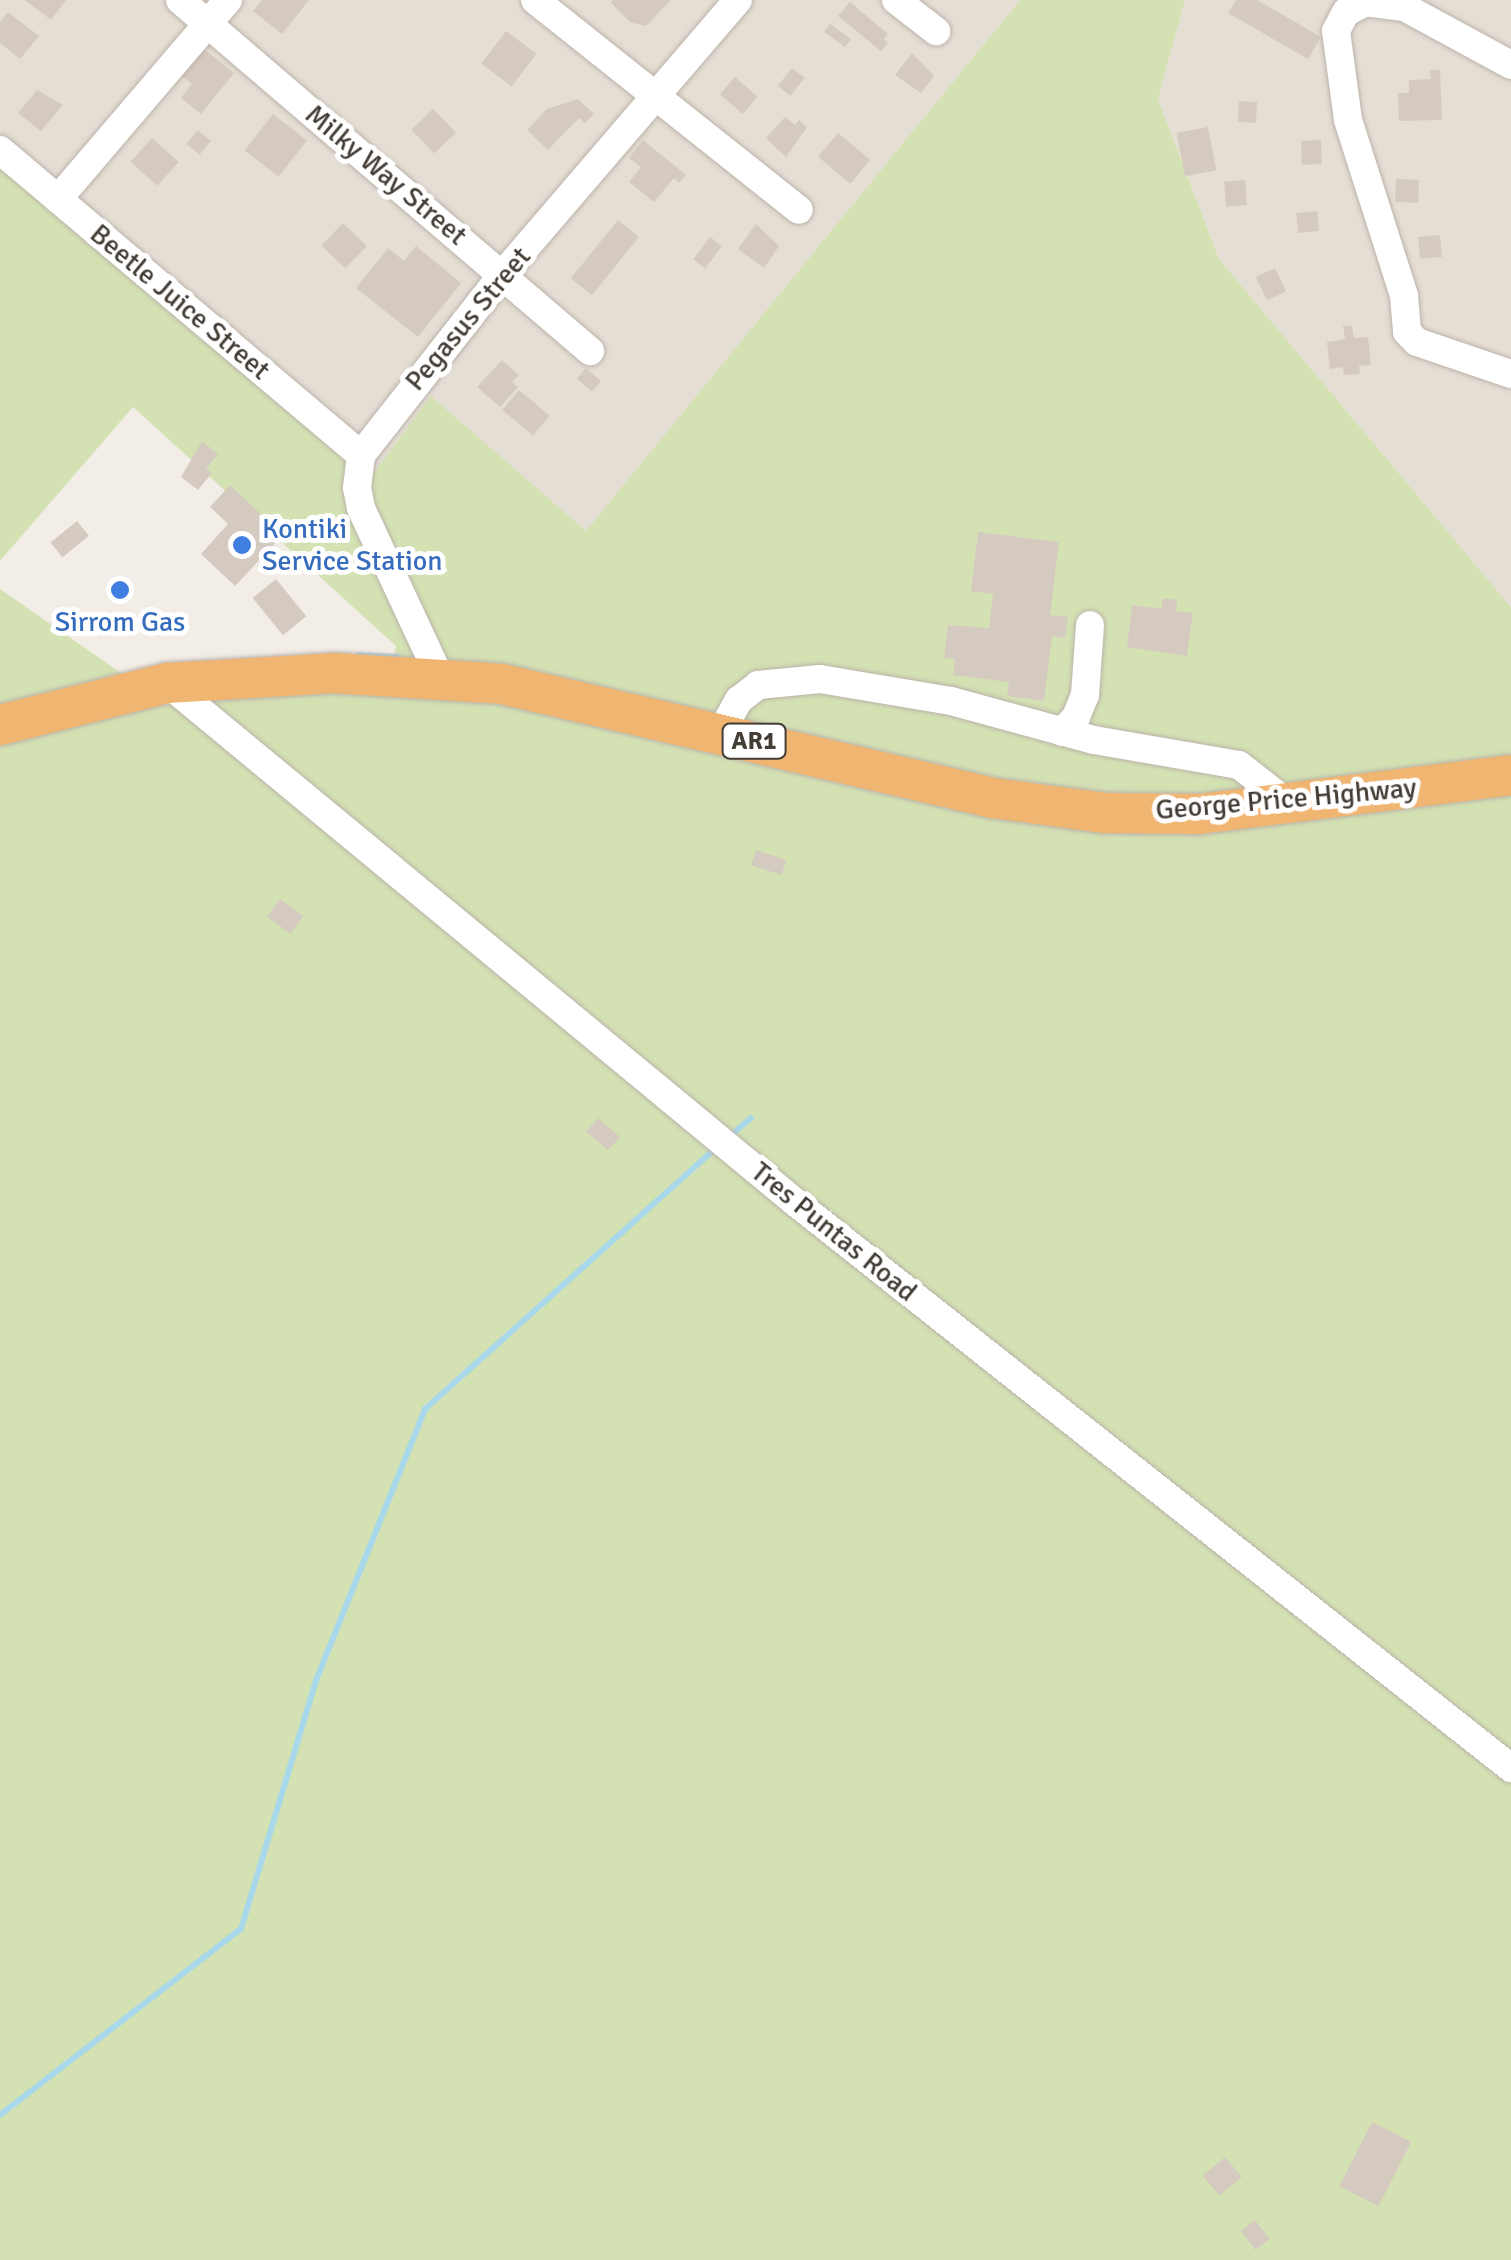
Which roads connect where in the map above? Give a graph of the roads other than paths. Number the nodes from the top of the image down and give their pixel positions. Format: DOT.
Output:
graph roads {
  1 [pos="180,0"];
  2 [pos="228,0"];
  3 [pos="535,0"];
  4 [pos="738,0"];
  5 [pos="896,0"];
  6 [pos="209,24"];
  7 [pos="936,30"];
  8 [pos="1511,65"];
  9 [pos="657,99"];
  10 [pos="0,150"];
  11 [pos="58,200"];
  12 [pos="799,210"];
  13 [pos="503,274"];
  14 [pos="590,351"];
  15 [pos="1511,374"];
  16 [pos="361,454"];
  17 [pos="1090,626"];
  18 [pos="442,682"];
  19 [pos="167,683"];
  20 [pos="0,725"];
  21 [pos="721,732"];
  22 [pos="1062,732"];
  23 [pos="1511,775"];
  24 [pos="1289,804"];
  25 [pos="1511,1768"];
  1 -- 6 [label="street, Milky Way Street"];
  2 -- 6 [label="street"];
  3 -- 9 [label="street"];
  4 -- 9 [label="street, Pegasus Street"];
  5 -- 7 [label="street"];
  6 -- 11 [label="street"];
  6 -- 13 [label="street, Milky Way Street"];
  8 -- 15 [label="street"];
  9 -- 12 [label="street"];
  9 -- 13 [label="street, Pegasus Street"];
  10 -- 11 [label="street, Beetle Juice Street"];
  11 -- 16 [label="street, Beetle Juice Street"];
  13 -- 14 [label="street, Milky Way Street"];
  13 -- 16 [label="street, Pegasus Street"];
  16 -- 18 [label="street"];
  17 -- 22 [label="street"];
  18 -- 19 [label="highway, George Price Highway / AR1"];
  18 -- 21 [label="highway, George Price Highway / AR1"];
  19 -- 20 [label="highway, George Price Highway / AR1"];
  19 -- 25 [label="street, Tres Puntas Road"];
  21 -- 22 [label="street"];
  21 -- 24 [label="highway, George Price Highway / AR1"];
  22 -- 24 [label="street"];
  23 -- 24 [label="highway, George Price Highway / AR1"];
}
